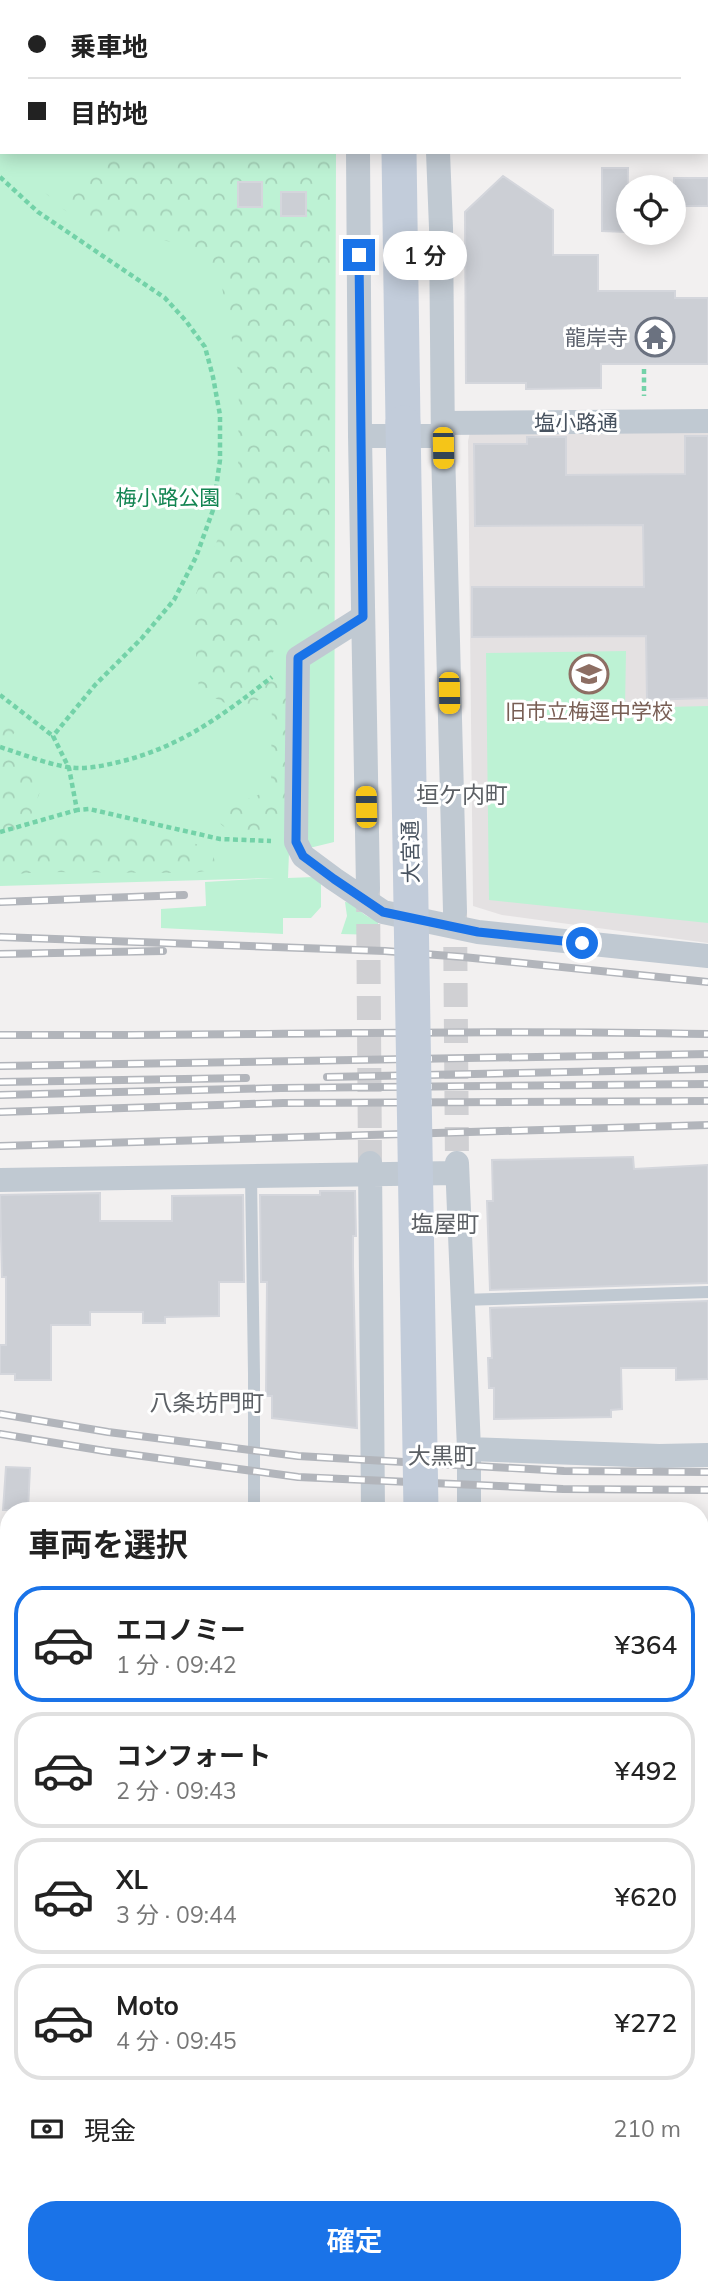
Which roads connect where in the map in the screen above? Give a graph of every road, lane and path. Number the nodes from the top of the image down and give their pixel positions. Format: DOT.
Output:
graph roads {
  1 [pos="358,154"];
  2 [pos="399,154"];
  3 [pos="438,154"];
  4 [pos="0,177"];
  5 [pos="708,421"];
  6 [pos="443,429"];
  7 [pos="360,436"];
  8 [pos="363,617"];
  9 [pos="298,658"];
  10 [pos="0,695"];
  11 [pos="53,736"];
  12 [pos="0,747"];
  13 [pos="69,768"];
  14 [pos="77,810"];
  15 [pos="0,832"];
  16 [pos="296,842"];
  17 [pos="368,888"];
  18 [pos="455,911"];
  19 [pos="708,957"];
  20 [pos="370,1168"];
  21 [pos="251,1175"];
  22 [pos="0,1180"];
  23 [pos="708,1292"];
  24 [pos="462,1300"];
  25 [pos="470,1449"];
  26 [pos="708,1455"];
  27 [pos="254,1502"];
  28 [pos="373,1502"];
  29 [pos="421,1502"];
  30 [pos="469,1502"];
  1 -- 7 [label="street"];
  2 -- 29 [label="main road, 大宮通, bridge"];
  3 -- 6 [label="street"];
  4 -- 11 [label="path"];
  5 -- 6 [label="street, 塩小路通"];
  6 -- 7 [label="street, 塩小路通"];
  6 -- 18 [label="street"];
  7 -- 8 [label="street"];
  8 -- 9 [label="street"];
  8 -- 17 [label="street"];
  9 -- 13 [label="path"];
  9 -- 16 [label="street"];
  10 -- 11 [label="path"];
  11 -- 13 [label="path"];
  12 -- 13 [label="path"];
  13 -- 14 [label="path"];
  14 -- 15 [label="path"];
  14 -- 16 [label="path"];
  16 -- 19 [label="street"];
  20 -- 21 [label="street"];
  20 -- 24 [label="street"];
  20 -- 28 [label="street"];
  21 -- 22 [label="street"];
  21 -- 27 [label="lane"];
  23 -- 24 [label="lane"];
  24 -- 25 [label="street"];
  25 -- 26 [label="street"];
  25 -- 30 [label="street"];
}
